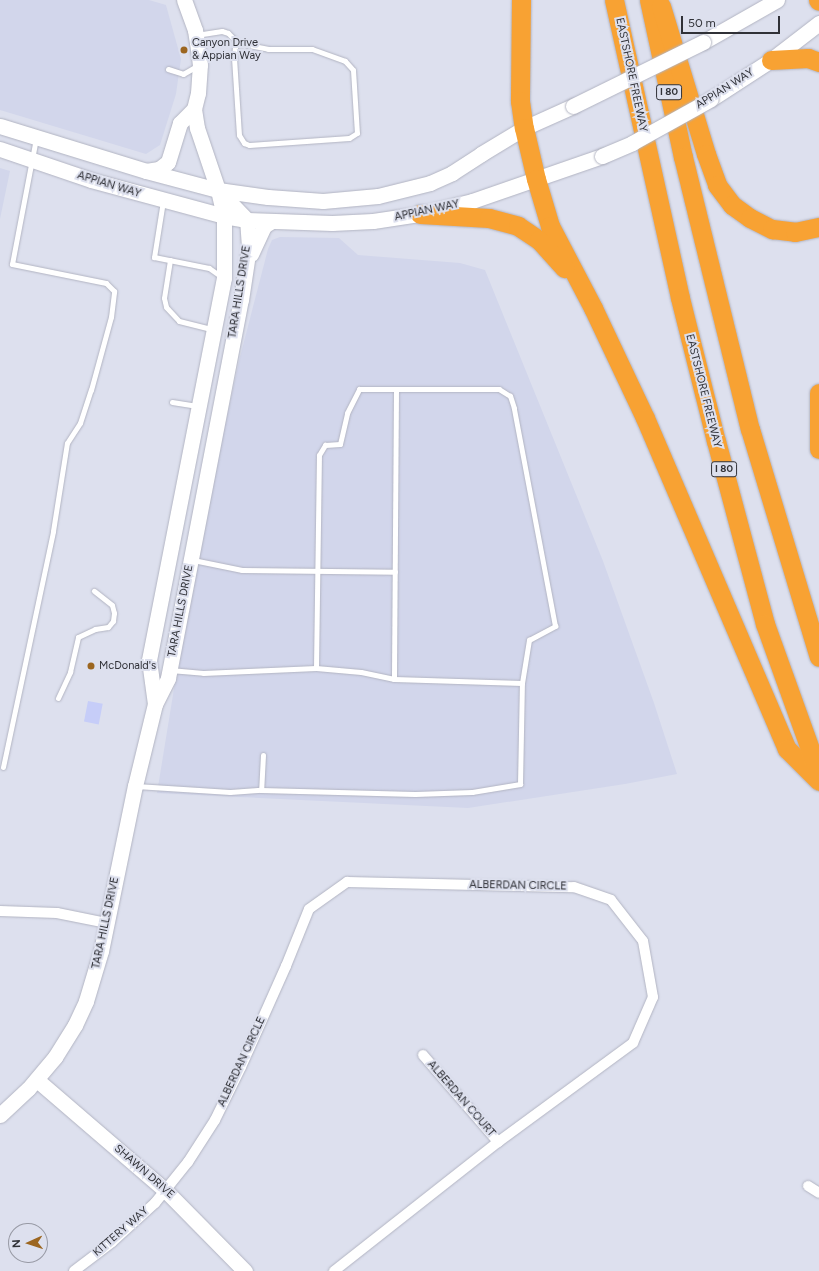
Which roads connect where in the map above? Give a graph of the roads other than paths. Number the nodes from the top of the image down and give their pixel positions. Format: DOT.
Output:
graph roads {
  1 [pos="184,0"];
  2 [pos="521,0"];
  3 [pos="614,0"];
  4 [pos="649,0"];
  5 [pos="659,0"];
  6 [pos="777,0"];
  7 [pos="819,23"];
  8 [pos="195,35"];
  9 [pos="238,43"];
  10 [pos="771,60"];
  11 [pos="819,62"];
  12 [pos="200,65"];
  13 [pos="168,69"];
  14 [pos="194,109"];
  15 [pos="0,126"];
  16 [pos="524,128"];
  17 [pos="36,137"];
  18 [pos="0,149"];
  19 [pos="31,160"];
  20 [pos="146,171"];
  21 [pos="536,179"];
  22 [pos="218,190"];
  23 [pos="164,200"];
  24 [pos="420,214"];
  25 [pos="224,216"];
  26 [pos="247,220"];
  27 [pos="272,221"];
  28 [pos="819,227"];
  29 [pos="170,260"];
  30 [pos="245,268"];
  31 [pos="224,278"];
  32 [pos="593,308"];
  33 [pos="215,330"];
  34 [pos="396,389"];
  35 [pos="819,393"];
  36 [pos="172,402"];
  37 [pos="199,407"];
  38 [pos="819,449"];
  39 [pos="191,560"];
  40 [pos="317,572"];
  41 [pos="395,572"];
  42 [pos="94,591"];
  43 [pos="819,657"];
  44 [pos="316,668"];
  45 [pos="169,670"];
  46 [pos="394,679"];
  47 [pos="522,684"];
  48 [pos="58,698"];
  49 [pos="155,704"];
  50 [pos="263,754"];
  51 [pos="3,767"];
  52 [pos="819,774"];
  53 [pos="819,781"];
  54 [pos="135,786"];
  55 [pos="261,790"];
  56 [pos="0,911"];
  57 [pos="106,923"];
  58 [pos="424,1055"];
  59 [pos="37,1080"];
  60 [pos="0,1115"];
  61 [pos="498,1142"];
  62 [pos="808,1186"];
  63 [pos="165,1190"];
  64 [pos="819,1193"];
  65 [pos="74,1271"];
  66 [pos="245,1271"];
  67 [pos="334,1271"];
  1 -- 8 [label="street"];
  2 -- 16 [label="highway"];
  3 -- 52 [label="highway, EASTSHORE FREEWAY / I 80"];
  4 -- 43 [label="highway, I 80"];
  5 -- 28 [label="highway"];
  6 -- 16 [label="street, bridge"];
  7 -- 10 [label="street, APPIAN WAY"];
  8 -- 9 [label="lane"];
  8 -- 12 [label="street"];
  9 -- 9 [label="lane"];
  10 -- 11 [label="highway"];
  10 -- 21 [label="street, APPIAN WAY, bridge"];
  12 -- 13 [label="lane"];
  12 -- 14 [label="street"];
  14 -- 20 [label="street"];
  14 -- 22 [label="street, TARA HILLS DRIVE"];
  15 -- 17 [label="street"];
  16 -- 21 [label="highway"];
  16 -- 22 [label="street"];
  17 -- 19 [label="lane"];
  17 -- 20 [label="street"];
  18 -- 19 [label="street, APPIAN WAY"];
  19 -- 23 [label="street, APPIAN WAY"];
  19 -- 51 [label="lane"];
  20 -- 22 [label="street"];
  21 -- 24 [label="street, APPIAN WAY"];
  21 -- 32 [label="highway"];
  22 -- 25 [label="street, TARA HILLS DRIVE"];
  22 -- 26 [label="street"];
  23 -- 25 [label="street, APPIAN WAY"];
  23 -- 29 [label="lane"];
  24 -- 27 [label="street, APPIAN WAY"];
  24 -- 32 [label="highway"];
  25 -- 26 [label="street, APPIAN WAY"];
  25 -- 31 [label="street, TARA HILLS DRIVE"];
  26 -- 27 [label="street, APPIAN WAY"];
  26 -- 30 [label="street, TARA HILLS DRIVE"];
  27 -- 30 [label="street"];
  29 -- 31 [label="lane"];
  29 -- 33 [label="lane"];
  30 -- 39 [label="street, TARA HILLS DRIVE"];
  31 -- 33 [label="street, TARA HILLS DRIVE"];
  32 -- 53 [label="highway"];
  33 -- 37 [label="street, TARA HILLS DRIVE"];
  34 -- 40 [label="lane"];
  34 -- 41 [label="lane"];
  34 -- 47 [label="lane"];
  35 -- 38 [label="highway"];
  36 -- 37 [label="lane"];
  37 -- 49 [label="street, TARA HILLS DRIVE"];
  39 -- 40 [label="lane"];
  39 -- 45 [label="street, TARA HILLS DRIVE"];
  40 -- 41 [label="lane"];
  40 -- 44 [label="lane"];
  41 -- 46 [label="lane"];
  42 -- 48 [label="lane"];
  44 -- 45 [label="lane"];
  44 -- 46 [label="lane"];
  45 -- 49 [label="street, TARA HILLS DRIVE"];
  46 -- 47 [label="lane"];
  47 -- 55 [label="lane"];
  49 -- 54 [label="street, TARA HILLS DRIVE"];
  50 -- 55 [label="lane"];
  54 -- 55 [label="lane"];
  54 -- 57 [label="street, TARA HILLS DRIVE"];
  56 -- 57 [label="street"];
  57 -- 59 [label="street, TARA HILLS DRIVE"];
  58 -- 61 [label="street, ALBERDAN COURT"];
  59 -- 60 [label="street, TARA HILLS DRIVE"];
  59 -- 63 [label="street, SHAWN DRIVE"];
  61 -- 63 [label="street, ALBERDAN CIRCLE"];
  61 -- 67 [label="street, ALBERDAN CIRCLE"];
  62 -- 64 [label="street"];
  63 -- 65 [label="street, KITTERY WAY"];
  63 -- 66 [label="street, SHAWN DRIVE"];
}
